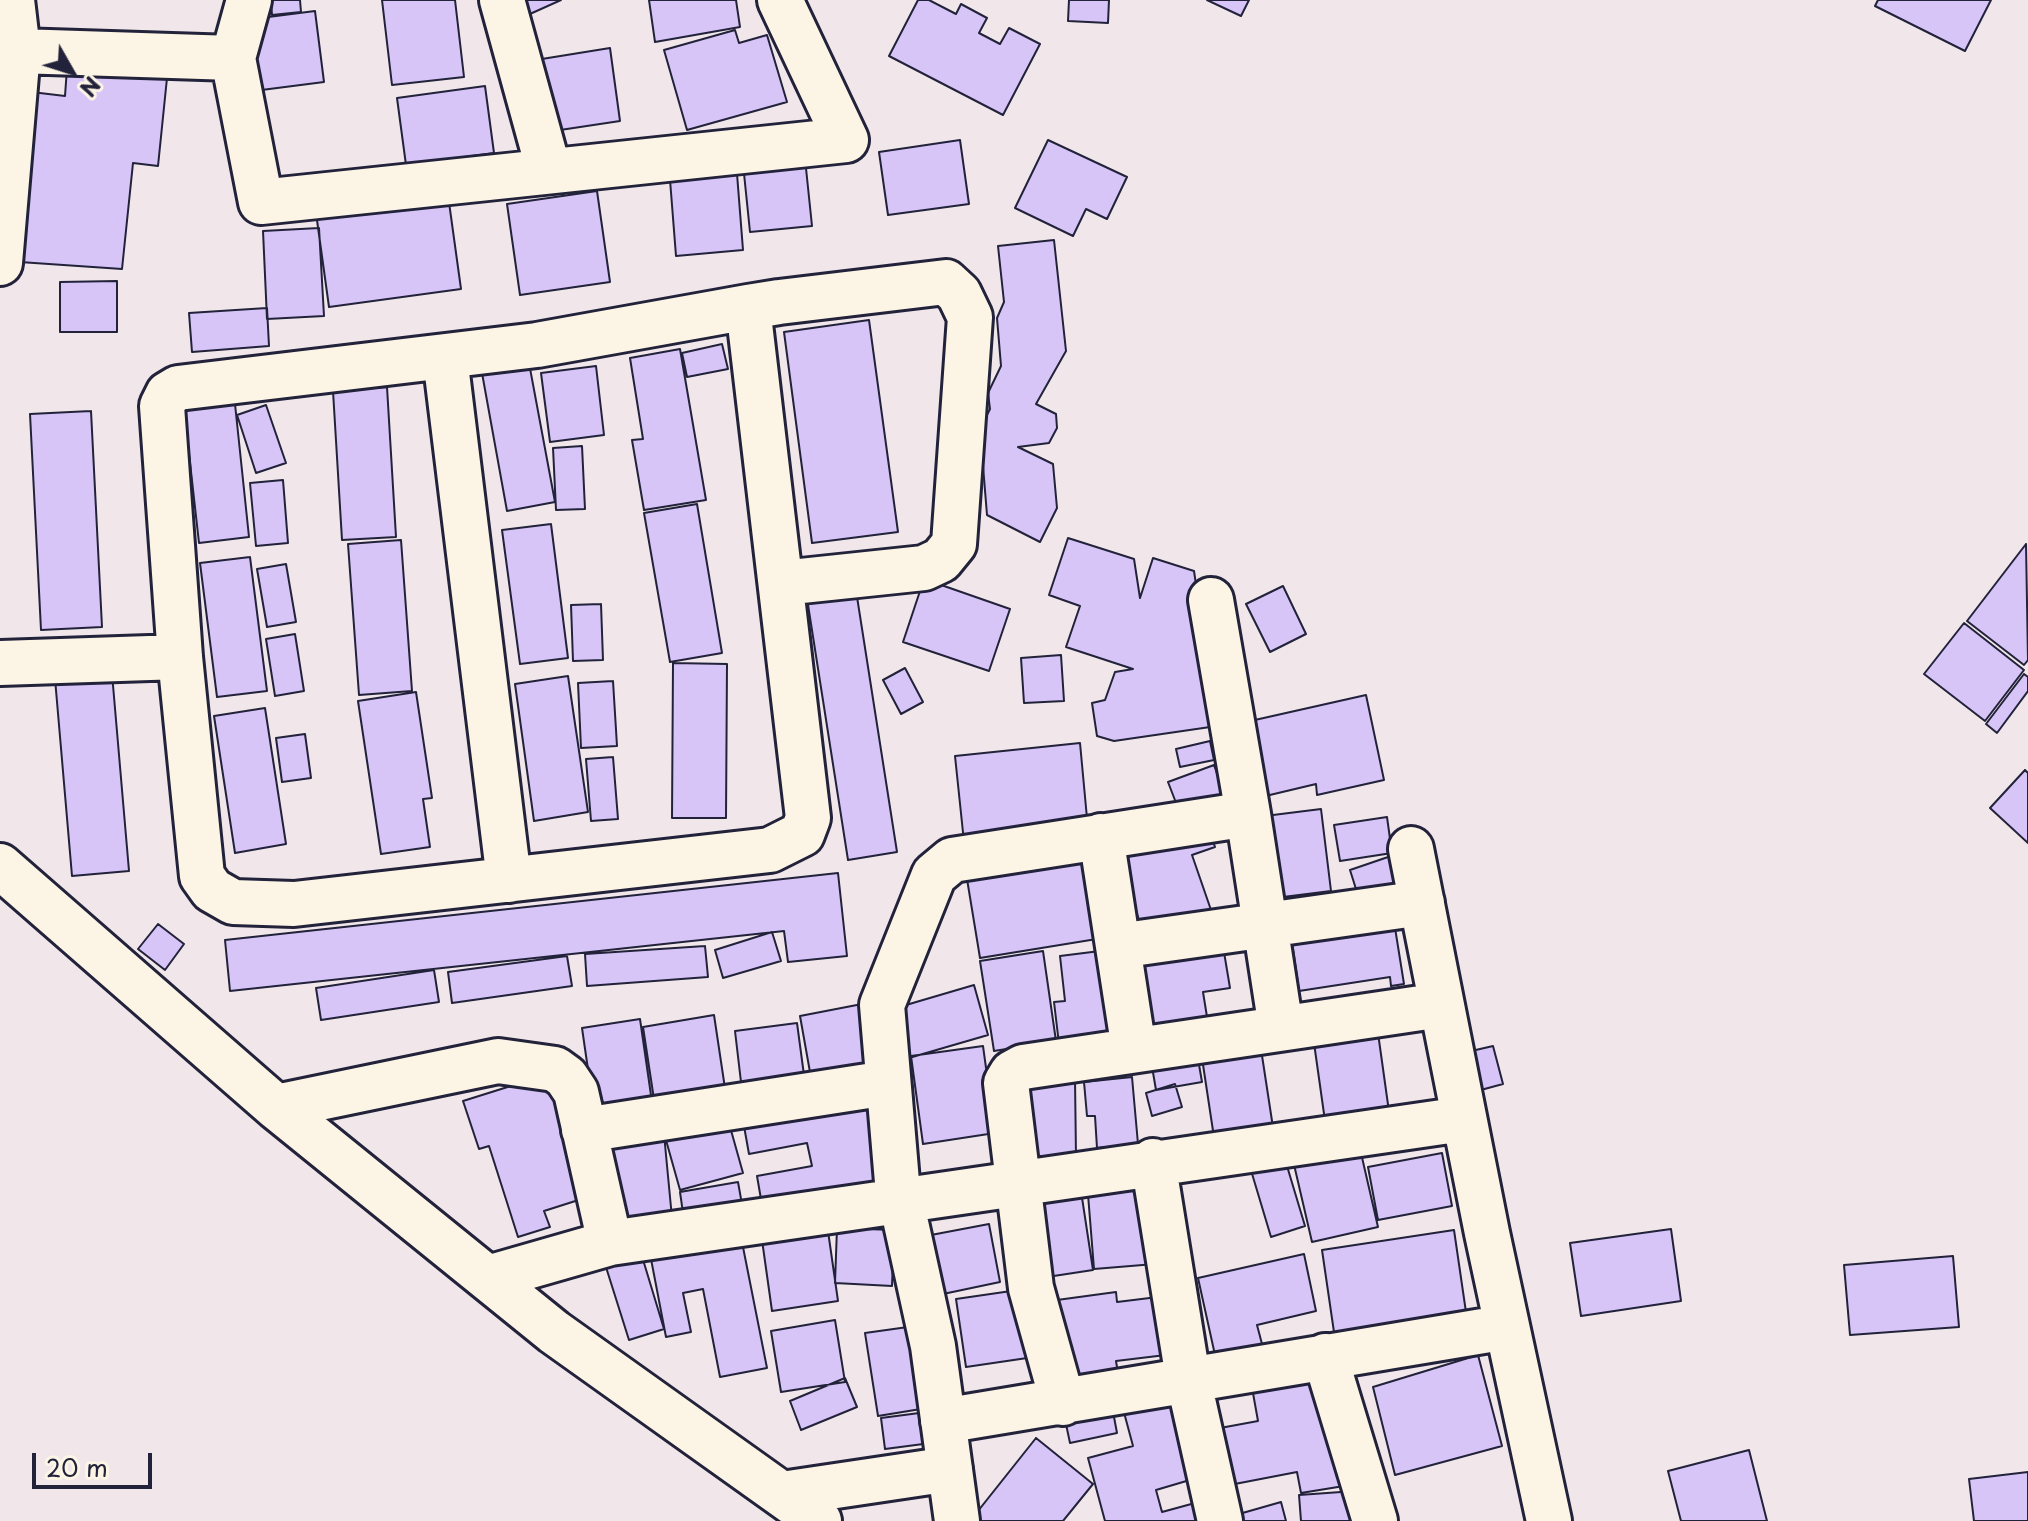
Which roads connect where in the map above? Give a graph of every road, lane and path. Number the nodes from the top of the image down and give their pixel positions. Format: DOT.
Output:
graph roads {
  1 [pos="12,0"];
  2 [pos="249,0"];
  3 [pos="502,0"];
  4 [pos="780,0"];
  5 [pos="18,51"];
  6 [pos="233,58"];
  7 [pos="549,171"];
  8 [pos="0,263"];
  9 [pos="748,307"];
  10 [pos="445,357"];
  11 [pos="782,583"];
  12 [pos="1211,600"];
  13 [pos="180,657"];
  14 [pos="0,663"];
  15 [pos="1248,814"];
  16 [pos="1101,836"];
  17 [pos="1411,849"];
  18 [pos="0,866"];
  19 [pos="509,880"];
  20 [pos="1422,903"];
  21 [pos="1266,923"];
  22 [pos="1118,946"];
  23 [pos="1441,1005"];
  24 [pos="1281,1028"];
  25 [pos="1134,1050"];
  26 [pos="887,1083"];
  27 [pos="276,1107"];
  28 [pos="1463,1119"];
  29 [pos="584,1130"];
  30 [pos="1153,1161"];
  31 [pos="1017,1181"];
  32 [pos="902,1203"];
  33 [pos="610,1243"];
  34 [pos="488,1278"];
  35 [pos="1507,1327"];
  36 [pos="1325,1356"];
  37 [pos="1188,1378"];
  38 [pos="1063,1403"];
  39 [pos="943,1421"];
  40 [pos="950,1469"];
  41 [pos="803,1513"];
  42 [pos="957,1521"];
  43 [pos="1220,1521"];
  44 [pos="1375,1521"];
  45 [pos="1549,1521"];
  1 -- 5 [label="street"];
  2 -- 6 [label="street"];
  3 -- 7 [label="street"];
  4 -- 7 [label="street"];
  5 -- 6 [label="street"];
  5 -- 8 [label="street"];
  6 -- 7 [label="street"];
  9 -- 10 [label="street"];
  9 -- 11 [label="street"];
  9 -- 11 [label="street"];
  10 -- 13 [label="street"];
  10 -- 19 [label="street"];
  11 -- 19 [label="street"];
  12 -- 15 [label="street"];
  13 -- 14 [label="street"];
  13 -- 19 [label="street"];
  15 -- 16 [label="street"];
  15 -- 21 [label="street"];
  16 -- 22 [label="street"];
  16 -- 26 [label="street"];
  17 -- 20 [label="street"];
  18 -- 27 [label="street"];
  20 -- 21 [label="street"];
  20 -- 23 [label="street"];
  21 -- 22 [label="street"];
  21 -- 24 [label="street"];
  22 -- 25 [label="street"];
  23 -- 24 [label="street"];
  23 -- 28 [label="street"];
  24 -- 25 [label="street"];
  25 -- 31 [label="street"];
  26 -- 29 [label="street"];
  26 -- 32 [label="street"];
  27 -- 29 [label="street"];
  27 -- 34 [label="street"];
  28 -- 30 [label="street"];
  28 -- 35 [label="street"];
  29 -- 33 [label="street"];
  30 -- 31 [label="street"];
  30 -- 37 [label="street"];
  31 -- 32 [label="street"];
  31 -- 38 [label="street"];
  32 -- 33 [label="street"];
  32 -- 39 [label="street"];
  33 -- 34 [label="street"];
  34 -- 41 [label="street"];
  35 -- 36 [label="street"];
  35 -- 45 [label="street"];
  36 -- 37 [label="street"];
  36 -- 44 [label="street"];
  37 -- 38 [label="street"];
  37 -- 43 [label="street"];
  38 -- 39 [label="street"];
  39 -- 40 [label="street"];
  40 -- 41 [label="street"];
  40 -- 42 [label="street"];
}
